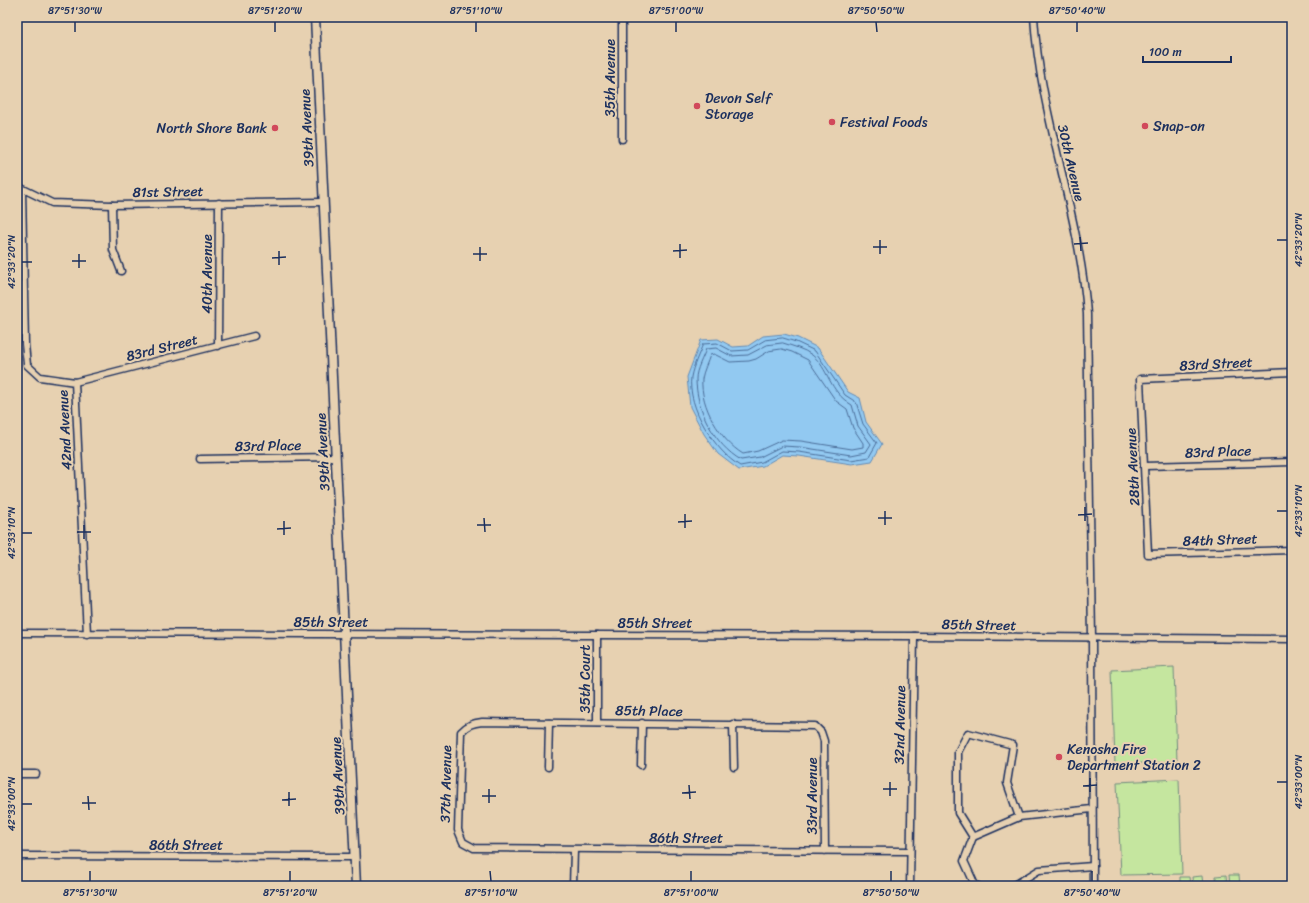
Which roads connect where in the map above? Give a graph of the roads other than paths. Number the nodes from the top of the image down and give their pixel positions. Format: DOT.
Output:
graph roads {
  1 [pos="315,17"];
  2 [pos="622,17"];
  3 [pos="1034,17"];
  4 [pos="622,139"];
  5 [pos="19,188"];
  6 [pos="323,202"];
  7 [pos="219,203"];
  8 [pos="112,205"];
  9 [pos="121,271"];
  10 [pos="254,336"];
  11 [pos="218,346"];
  12 [pos="1292,372"];
  13 [pos="1140,379"];
  14 [pos="75,382"];
  15 [pos="336,458"];
  16 [pos="200,459"];
  17 [pos="1292,462"];
  18 [pos="1145,466"];
  19 [pos="1292,550"];
  20 [pos="1148,554"];
  21 [pos="17,634"];
  22 [pos="87,634"];
  23 [pos="344,634"];
  24 [pos="597,635"];
  25 [pos="914,636"];
  26 [pos="1092,638"];
  27 [pos="1292,639"];
  28 [pos="549,723"];
  29 [pos="597,723"];
  30 [pos="642,723"];
  31 [pos="734,724"];
  32 [pos="465,727"];
  33 [pos="824,741"];
  34 [pos="641,765"];
  35 [pos="548,767"];
  36 [pos="734,767"];
  37 [pos="17,774"];
  38 [pos="36,774"];
  39 [pos="1092,809"];
  40 [pos="1019,817"];
  41 [pos="973,837"];
  42 [pos="463,842"];
  43 [pos="574,850"];
  44 [pos="825,851"];
  45 [pos="910,851"];
  46 [pos="17,856"];
  47 [pos="354,857"];
  48 [pos="1093,866"];
  49 [pos="356,886"];
  50 [pos="574,886"];
  51 [pos="910,886"];
  52 [pos="978,886"];
  53 [pos="1013,886"];
  54 [pos="1093,886"];
  1 -- 6 [label="main road, 39th Avenue"];
  2 -- 4 [label="street, 35th Avenue"];
  3 -- 26 [label="street, 30th Avenue"];
  5 -- 8 [label="street, 81st Street"];
  5 -- 14 [label="street, 42nd Avenue"];
  6 -- 7 [label="street, 81st Street"];
  6 -- 15 [label="main road, 39th Avenue"];
  7 -- 8 [label="street, 81st Street"];
  7 -- 11 [label="street, 40th Avenue"];
  8 -- 9 [label="street"];
  10 -- 11 [label="street, 83rd Street"];
  11 -- 14 [label="street, 83rd Street"];
  12 -- 13 [label="street, 83rd Street"];
  13 -- 18 [label="street, 28th Avenue"];
  14 -- 22 [label="street, 42nd Avenue"];
  15 -- 16 [label="street, 83rd Place"];
  15 -- 23 [label="main road, 39th Avenue"];
  17 -- 18 [label="street, 83rd Place"];
  18 -- 20 [label="street, 28th Avenue"];
  19 -- 20 [label="street, 84th Street"];
  21 -- 22 [label="street, 85th Street"];
  22 -- 23 [label="street, 85th Street"];
  23 -- 24 [label="street, 85th Street"];
  23 -- 47 [label="main road, 39th Avenue"];
  24 -- 25 [label="street, 85th Street"];
  24 -- 29 [label="street, 35th Court"];
  25 -- 26 [label="street, 85th Street"];
  25 -- 45 [label="street, 32nd Avenue"];
  26 -- 27 [label="street, 85th Street"];
  26 -- 39 [label="street, 30th Avenue"];
  28 -- 29 [label="street, 85th Place"];
  28 -- 32 [label="street, 85th Place"];
  28 -- 35 [label="street"];
  29 -- 30 [label="street, 85th Place"];
  30 -- 31 [label="street, 85th Place"];
  30 -- 34 [label="street"];
  31 -- 33 [label="street, 85th Place"];
  31 -- 36 [label="street"];
  32 -- 42 [label="street, 37th Avenue"];
  33 -- 44 [label="street, 33rd Avenue"];
  37 -- 38 [label="street"];
  39 -- 40 [label="street"];
  39 -- 48 [label="street, 30th Avenue"];
  40 -- 41 [label="street"];
  40 -- 41 [label="street"];
  41 -- 52 [label="street"];
  42 -- 43 [label="street, 86th Street"];
  43 -- 44 [label="street, 86th Street"];
  43 -- 50 [label="street"];
  44 -- 45 [label="street, 86th Street"];
  45 -- 51 [label="street, 32nd Avenue"];
  46 -- 47 [label="street, 86th Street"];
  47 -- 49 [label="main road, 39th Avenue"];
  48 -- 53 [label="street"];
  48 -- 54 [label="street, 30th Avenue"];
}
